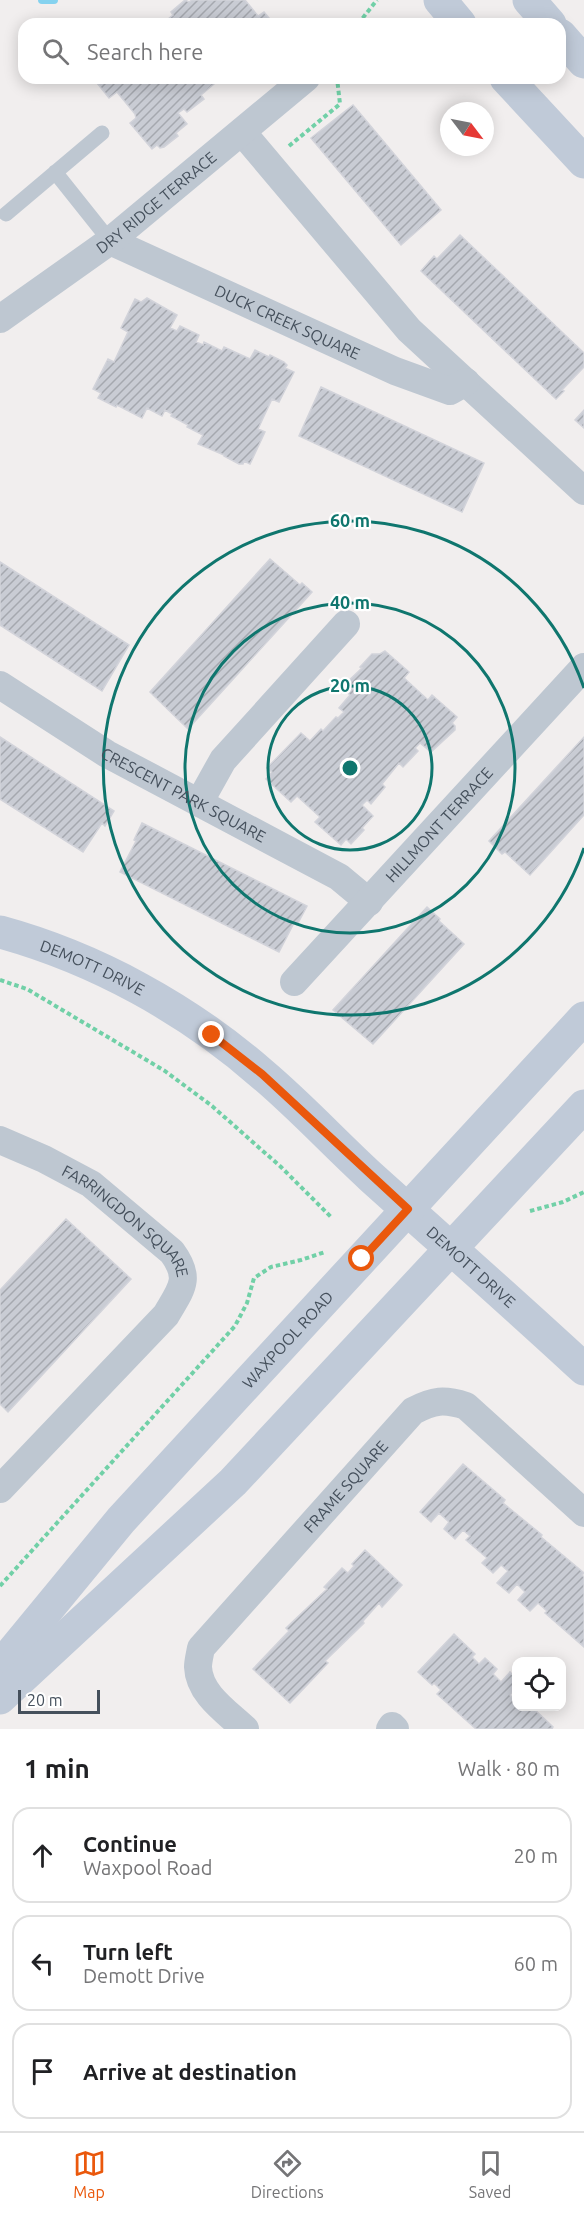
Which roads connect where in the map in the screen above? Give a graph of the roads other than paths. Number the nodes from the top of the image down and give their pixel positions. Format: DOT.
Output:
graph roads {
  1 [pos="440,0"];
  2 [pos="529,0"];
  3 [pos="455,18"];
  4 [pos="545,18"];
  5 [pos="566,42"];
  6 [pos="584,62"];
  7 [pos="299,84"];
  8 [pos="512,84"];
  9 [pos="242,132"];
  10 [pos="102,133"];
  11 [pos="584,162"];
  12 [pos="56,172"];
  13 [pos="6,214"];
  14 [pos="110,241"];
  15 [pos="0,319"];
  16 [pos="466,382"];
  17 [pos="584,491"];
  18 [pos="345,624"];
  19 [pos="584,667"];
  20 [pos="0,685"];
  21 [pos="199,803"];
  22 [pos="369,902"];
  23 [pos="0,932"];
  24 [pos="294,982"];
  25 [pos="584,1018"];
  26 [pos="584,1106"];
  27 [pos="0,1140"];
  28 [pos="408,1209"];
  29 [pos="452,1249"];
  30 [pos="584,1368"];
  31 [pos="0,1489"];
  32 [pos="584,1513"];
  33 [pos="0,1667"];
  34 [pos="0,1698"];
  35 [pos="245,1729"];
  36 [pos="390,1729"];
  37 [pos="395,1729"];
  1 -- 3 [label="street"];
  2 -- 4 [label="street"];
  5 -- 6 [label="street"];
  7 -- 9 [label="street, DRY RIDGE TERRACE"];
  8 -- 11 [label="street"];
  9 -- 14 [label="street, DRY RIDGE TERRACE"];
  9 -- 16 [label="street"];
  10 -- 12 [label="lane"];
  12 -- 13 [label="lane"];
  12 -- 14 [label="lane"];
  14 -- 15 [label="street, DRY RIDGE TERRACE"];
  14 -- 16 [label="street, DUCK CREEK SQUARE"];
  16 -- 17 [label="street"];
  18 -- 21 [label="street"];
  19 -- 22 [label="street, HILLMONT TERRACE"];
  20 -- 21 [label="street, CRESCENT PARK SQUARE"];
  21 -- 22 [label="street, CRESCENT PARK SQUARE"];
  22 -- 24 [label="street, HILLMONT TERRACE"];
  23 -- 28 [label="street, DEMOTT DRIVE"];
  25 -- 28 [label="street, WAXPOOL ROAD"];
  26 -- 29 [label="street"];
  27 -- 31 [label="street, FARRINGDON SQUARE"];
  28 -- 29 [label="street, DEMOTT DRIVE"];
  28 -- 33 [label="street, WAXPOOL ROAD"];
  29 -- 30 [label="street, DEMOTT DRIVE"];
  29 -- 34 [label="street"];
  32 -- 35 [label="street, FRAME SQUARE"];
  36 -- 37 [label="street"];
}
